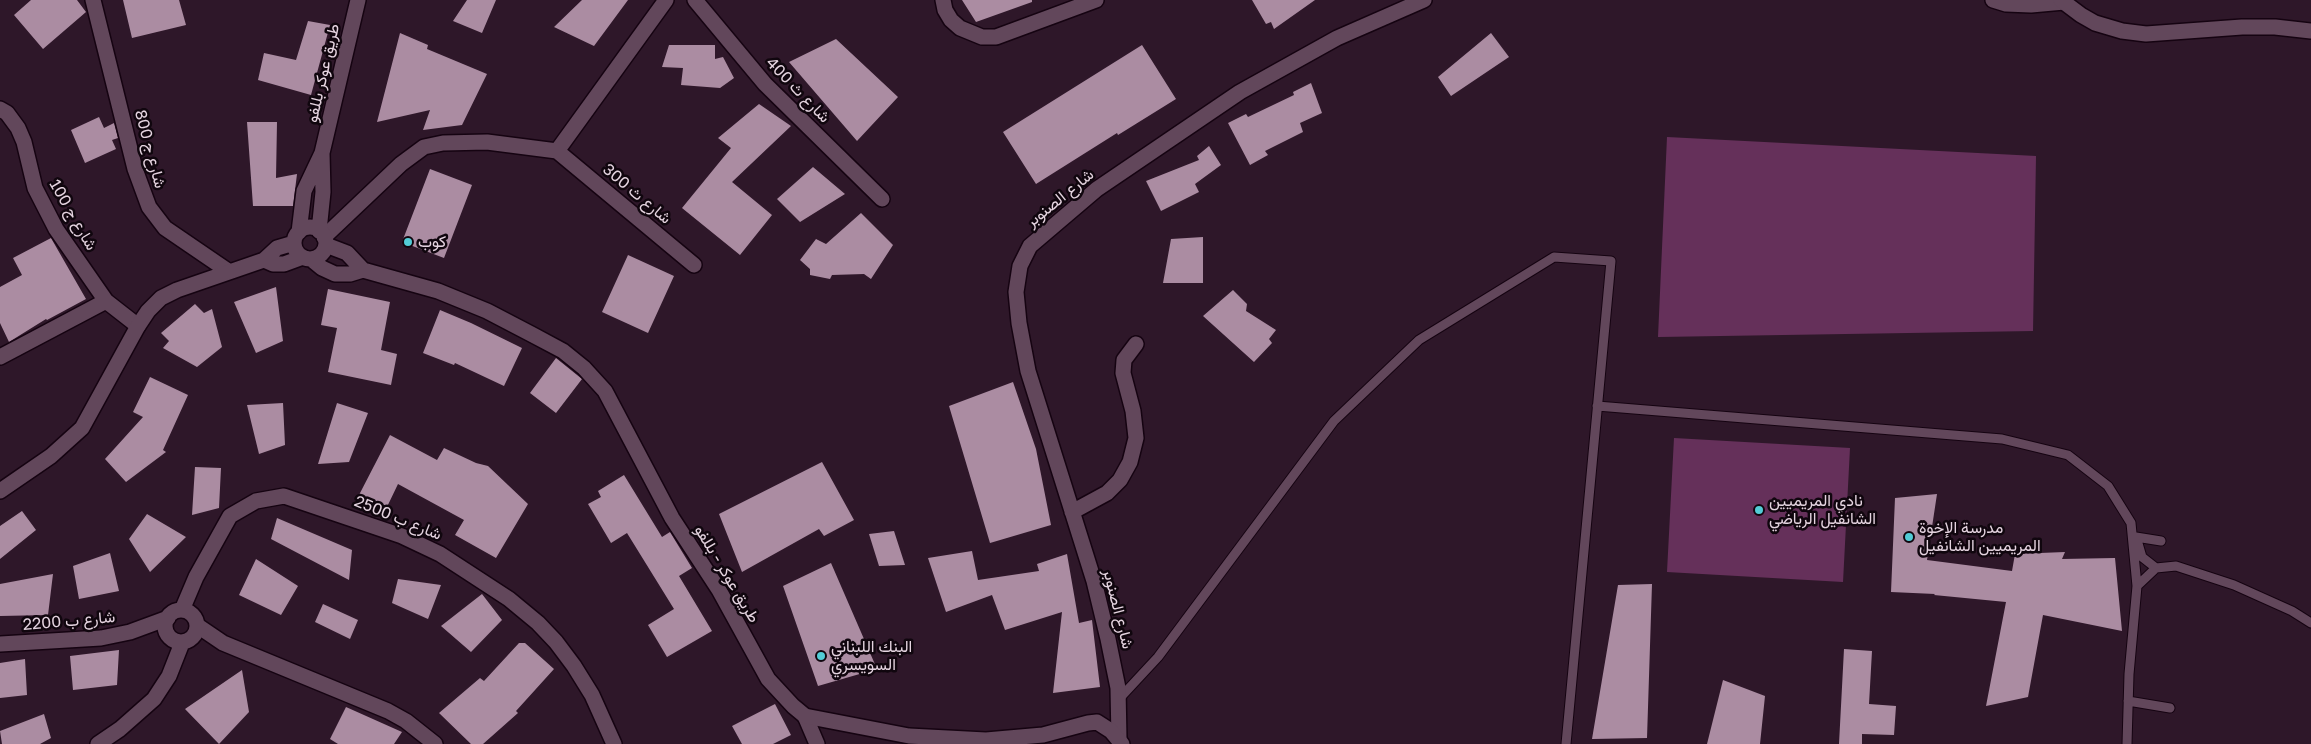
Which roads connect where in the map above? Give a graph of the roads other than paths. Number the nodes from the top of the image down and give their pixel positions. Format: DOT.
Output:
graph roads {
  1 [pos="93,0"];
  2 [pos="358,0"];
  3 [pos="666,0"];
  4 [pos="694,0"];
  5 [pos="943,0"];
  6 [pos="1096,0"];
  7 [pos="1424,0"];
  8 [pos="1993,0"];
  9 [pos="2063,1"];
  10 [pos="2311,31"];
  11 [pos="2,107"];
  12 [pos="557,151"];
  13 [pos="322,153"];
  14 [pos="882,200"];
  15 [pos="296,237"];
  16 [pos="323,238"];
  17 [pos="307,258"];
  18 [pos="264,260"];
  19 [pos="694,265"];
  20 [pos="363,270"];
  21 [pos="228,271"];
  22 [pos="106,301"];
  23 [pos="138,326"];
  24 [pos="1136,344"];
  25 [pos="0,357"];
  26 [pos="1597,406"];
  27 [pos="0,491"];
  28 [pos="1072,512"];
  29 [pos="2132,523"];
  30 [pos="2136,537"];
  31 [pos="2161,541"];
  32 [pos="2156,568"];
  33 [pos="2137,586"];
  34 [pos="191,617"];
  35 [pos="2311,623"];
  36 [pos="175,634"];
  37 [pos="223,643"];
  38 [pos="0,644"];
  39 [pos="1119,699"];
  40 [pos="2128,701"];
  41 [pos="2170,708"];
  42 [pos="805,716"];
  43 [pos="1121,742"];
  44 [pos="98,744"];
  45 [pos="435,744"];
  46 [pos="614,744"];
  47 [pos="817,744"];
  48 [pos="1566,744"];
  49 [pos="2127,744"];
  1 -- 21 [label="street, شارع ج 800"];
  2 -- 13 [label="street, طريق عوكر بللفو"];
  3 -- 12 [label="street"];
  4 -- 14 [label="street, شارع ث 400"];
  5 -- 6 [label="street"];
  7 -- 28 [label="street, شارع الصنوبر"];
  8 -- 9 [label="street"];
  9 -- 10 [label="street"];
  11 -- 22 [label="street, شارع ج 100"];
  12 -- 16 [label="street"];
  12 -- 19 [label="street, شارع ث 300"];
  13 -- 15 [label="street, طريق عوكر بللفو"];
  13 -- 16 [label="street, طريق عوكر بللفو"];
  15 -- 16 [label="street"];
  15 -- 17 [label="street"];
  15 -- 18 [label="street"];
  16 -- 17 [label="street"];
  16 -- 20 [label="street, طريق عوكر - بللفو"];
  17 -- 18 [label="street"];
  17 -- 20 [label="street, طريق عوكر - بللفو"];
  18 -- 21 [label="street"];
  20 -- 42 [label="street, طريق عوكر - بللفو"];
  21 -- 23 [label="street"];
  22 -- 23 [label="street, شارع ج 100"];
  22 -- 25 [label="street"];
  23 -- 27 [label="street"];
  24 -- 28 [label="street"];
  26 -- 29 [label="lane"];
  26 -- 39 [label="lane"];
  26 -- 48 [label="lane"];
  28 -- 39 [label="street, شارع الصنوبر"];
  29 -- 30 [label="lane"];
  29 -- 33 [label="lane"];
  30 -- 31 [label="lane"];
  30 -- 32 [label="lane"];
  32 -- 33 [label="lane"];
  32 -- 35 [label="lane"];
  33 -- 40 [label="lane"];
  34 -- 36 [label="street"];
  34 -- 36 [label="street"];
  34 -- 37 [label="street"];
  34 -- 46 [label="street, شارع ب 2500"];
  36 -- 37 [label="street"];
  36 -- 38 [label="street, شارع ب 2200"];
  36 -- 44 [label="street"];
  37 -- 45 [label="street"];
  39 -- 43 [label="street, شارع الصنوبر"];
  40 -- 41 [label="lane"];
  40 -- 49 [label="lane"];
  42 -- 43 [label="street"];
  42 -- 47 [label="street"];
}
